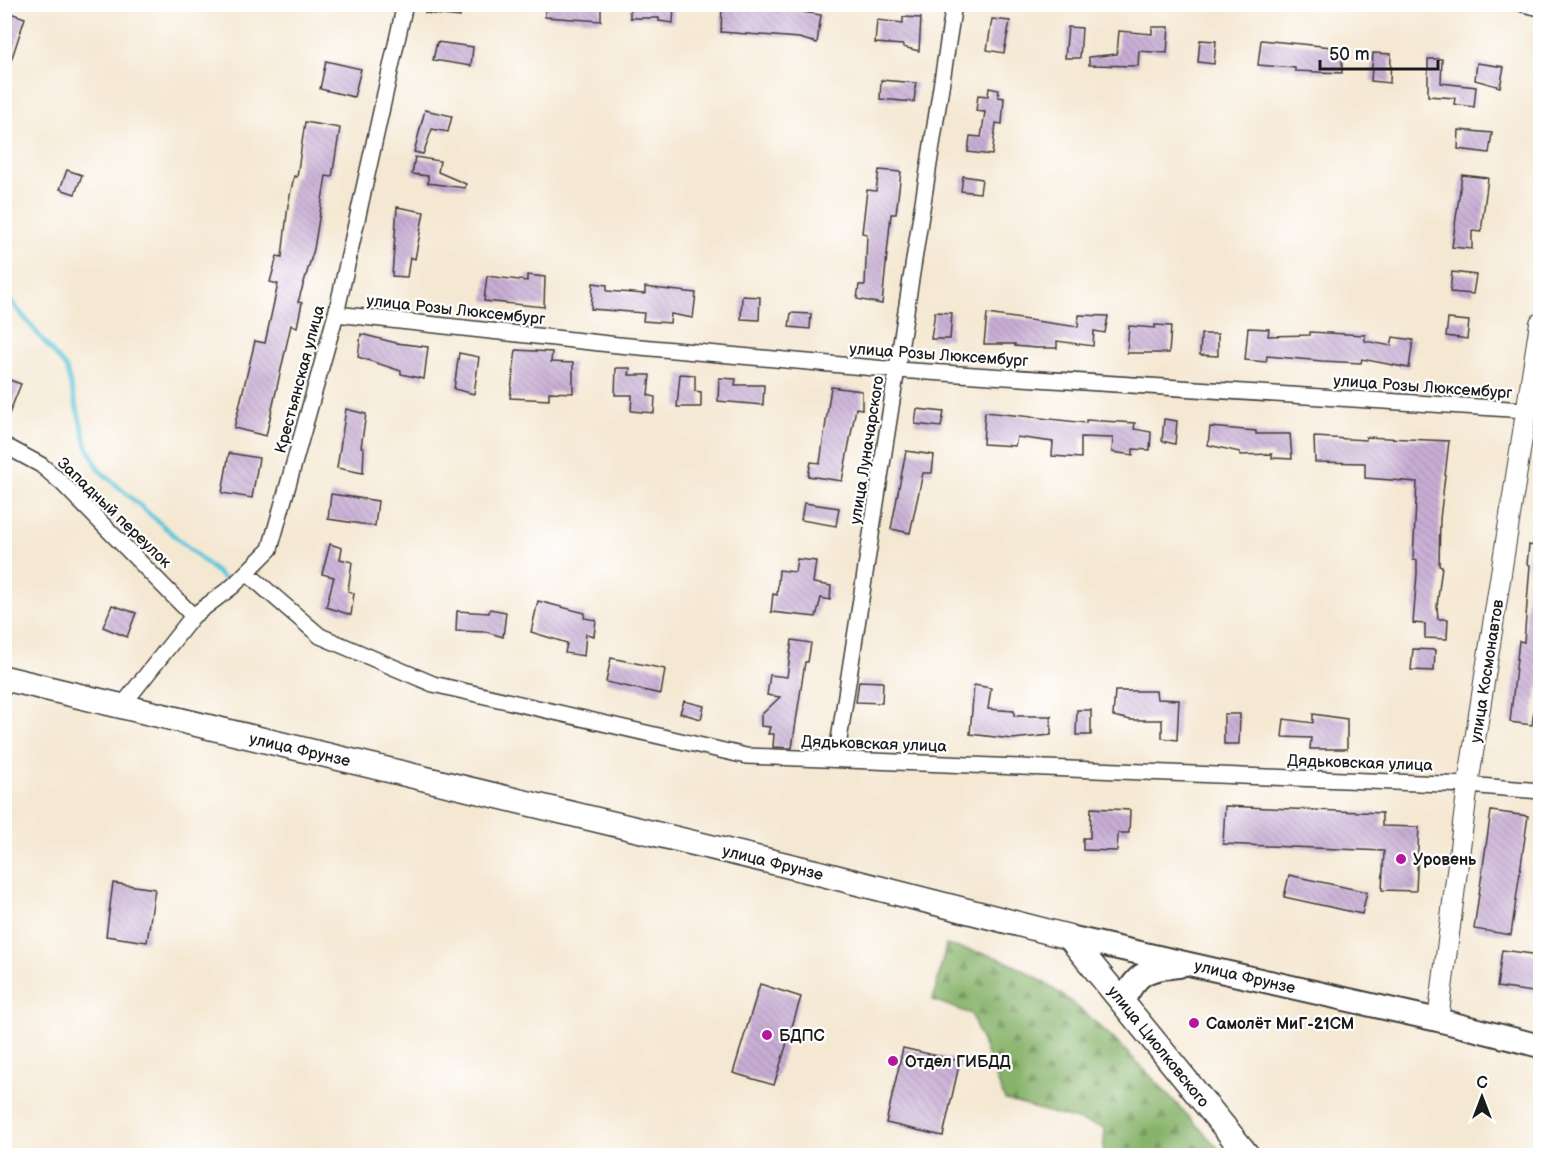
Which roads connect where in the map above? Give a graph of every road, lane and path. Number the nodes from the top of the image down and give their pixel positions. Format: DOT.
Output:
graph roads {
  1 [pos="405,4"];
  2 [pos="954,4"];
  3 [pos="1523,4"];
  4 [pos="1540,8"];
  5 [pos="336,314"];
  6 [pos="1540,323"];
  7 [pos="897,370"];
  8 [pos="1534,410"];
  9 [pos="4,444"];
  10 [pos="247,573"];
  11 [pos="193,616"];
  12 [pos="4,678"];
  13 [pos="121,706"];
  14 [pos="836,759"];
  15 [pos="1468,785"];
  16 [pos="1540,792"];
  17 [pos="1070,937"];
  18 [pos="1195,965"];
  19 [pos="1123,1001"];
  20 [pos="1438,1020"];
  21 [pos="1540,1046"];
  22 [pos="1248,1155"];
  1 -- 5 [label="street, Крестьянская улица"];
  2 -- 7 [label="street, улица Луначарского"];
  3 -- 4 [label="street"];
  5 -- 7 [label="street, улица Розы Люксембург"];
  5 -- 10 [label="street, Крестьянская улица"];
  6 -- 8 [label="street, улица Космонавтов"];
  7 -- 8 [label="street, улица Розы Люксембург"];
  7 -- 14 [label="street, улица Луначарского"];
  8 -- 15 [label="street, улица Космонавтов"];
  9 -- 11 [label="street, Западный переулок"];
  10 -- 11 [label="street, Крестьянская улица"];
  10 -- 14 [label="street, Дядьковская улица"];
  11 -- 13 [label="street, Крестьянская улица"];
  12 -- 13 [label="main road, улица Фрунзе"];
  13 -- 17 [label="main road, улица Фрунзе"];
  14 -- 15 [label="street, Дядьковская улица"];
  15 -- 16 [label="street, Дядьковская улица"];
  15 -- 20 [label="street, улица Космонавтов"];
  17 -- 18 [label="main road, улица Фрунзе"];
  17 -- 19 [label="main road, улица Циолковского"];
  18 -- 19 [label="main road"];
  18 -- 20 [label="main road, улица Фрунзе"];
  19 -- 22 [label="main road, улица Циолковского"];
  20 -- 21 [label="main road, улица Фрунзе"];
}
